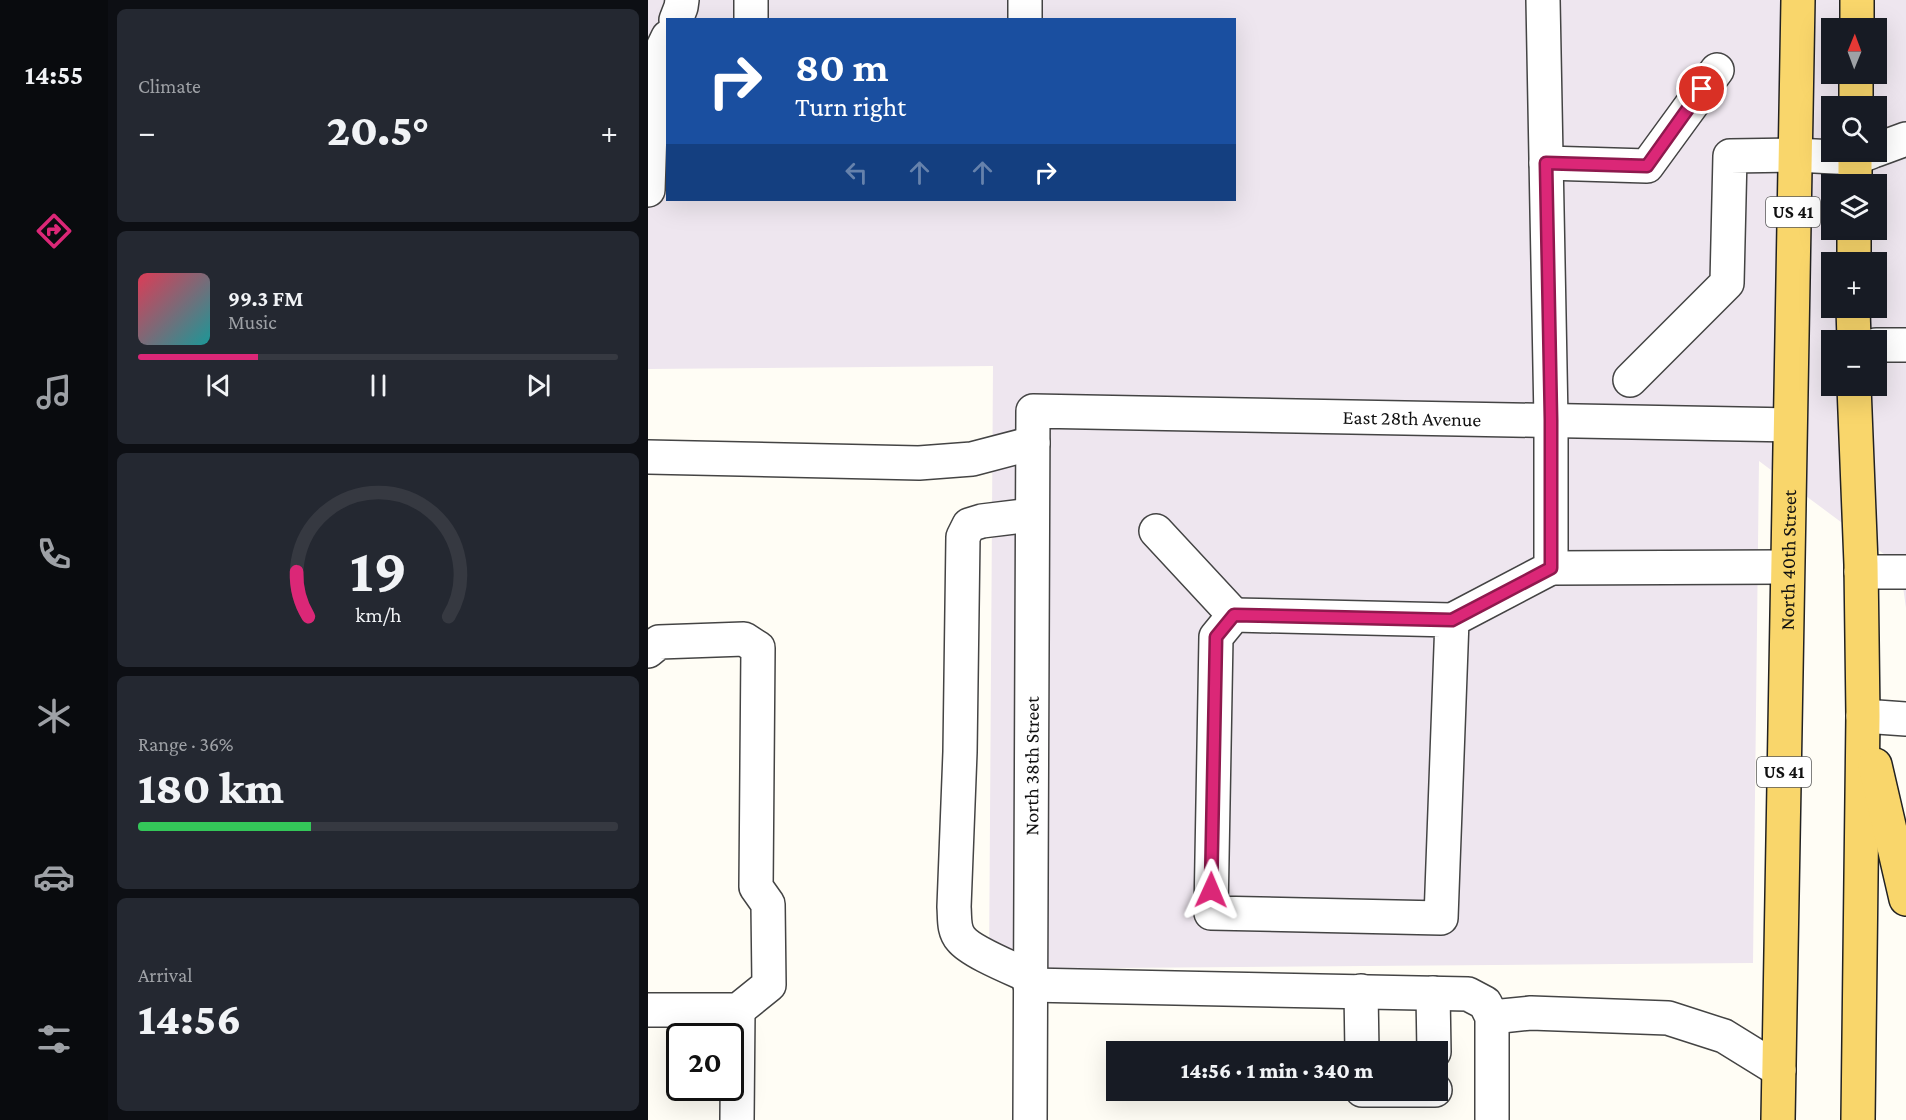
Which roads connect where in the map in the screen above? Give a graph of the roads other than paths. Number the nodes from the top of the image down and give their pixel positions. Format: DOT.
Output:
graph roads {
  1 [pos="682,0"];
  2 [pos="751,0"];
  3 [pos="1025,0"];
  4 [pos="1544,0"];
  5 [pos="1798,0"];
  6 [pos="1857,0"];
  7 [pos="677,18"];
  8 [pos="751,18"];
  9 [pos="1025,18"];
  10 [pos="1857,18"];
  11 [pos="666,41"];
  12 [pos="650,70"];
  13 [pos="1716,70"];
  14 [pos="1906,138"];
  15 [pos="1887,147"];
  16 [pos="1795,155"];
  17 [pos="1821,157"];
  18 [pos="1546,163"];
  19 [pos="648,190"];
  20 [pos="1887,345"];
  21 [pos="1906,345"];
  22 [pos="1630,380"];
  23 [pos="1854,396"];
  24 [pos="1033,411"];
  25 [pos="1551,420"];
  26 [pos="1789,425"];
  27 [pos="1033,443"];
  28 [pos="648,457"];
  29 [pos="1032,515"];
  30 [pos="1156,531"];
  31 [pos="1787,567"];
  32 [pos="1551,568"];
  33 [pos="1861,572"];
  34 [pos="1906,572"];
  35 [pos="1234,615"];
  36 [pos="1452,620"];
  37 [pos="648,651"];
  38 [pos="1863,716"];
  39 [pos="1906,719"];
  40 [pos="1906,899"];
  41 [pos="1030,981"];
  42 [pos="1361,991"];
  43 [pos="1433,993"];
  44 [pos="648,1010"];
  45 [pos="738,1010"];
  46 [pos="1492,1017"];
  47 [pos="1362,1041"];
  48 [pos="1434,1041"];
  49 [pos="1779,1070"];
  50 [pos="737,1120"];
  51 [pos="1030,1120"];
  52 [pos="1491,1120"];
  53 [pos="1778,1120"];
  54 [pos="1858,1120"];
  1 -- 7 [label="street"];
  2 -- 8 [label="street"];
  3 -- 9 [label="street"];
  4 -- 18 [label="street"];
  5 -- 16 [label="main road, North 40th Street / US 41"];
  6 -- 10 [label="main road"];
  11 -- 12 [label="street"];
  12 -- 19 [label="street"];
  13 -- 18 [label="street"];
  14 -- 15 [label="street"];
  16 -- 17 [label="street"];
  16 -- 22 [label="street"];
  16 -- 26 [label="main road, North 40th Street / US 41"];
  18 -- 25 [label="street"];
  20 -- 21 [label="street"];
  23 -- 33 [label="main road"];
  24 -- 25 [label="street, East 28th Avenue"];
  24 -- 27 [label="street, North 38th Street"];
  25 -- 26 [label="street, East 28th Avenue"];
  25 -- 32 [label="street"];
  26 -- 31 [label="main road, North 40th Street / US 41"];
  27 -- 28 [label="street"];
  27 -- 29 [label="street, North 38th Street"];
  29 -- 41 [label="street, North 38th Street"];
  29 -- 41 [label="street"];
  30 -- 35 [label="street"];
  31 -- 32 [label="street"];
  31 -- 49 [label="main road, North 40th Street / US 41"];
  32 -- 36 [label="street"];
  33 -- 34 [label="street"];
  33 -- 38 [label="main road"];
  35 -- 36 [label="street"];
  35 -- 36 [label="street"];
  37 -- 45 [label="street"];
  38 -- 39 [label="street"];
  38 -- 40 [label="main road"];
  38 -- 54 [label="main road"];
  41 -- 42 [label="street"];
  41 -- 51 [label="street, North 38th Street"];
  42 -- 43 [label="street"];
  42 -- 47 [label="street"];
  43 -- 46 [label="street"];
  43 -- 48 [label="street"];
  44 -- 45 [label="street"];
  45 -- 50 [label="street"];
  46 -- 49 [label="street"];
  46 -- 52 [label="street"];
  49 -- 53 [label="main road, North 40th Street / US 41"];
}
